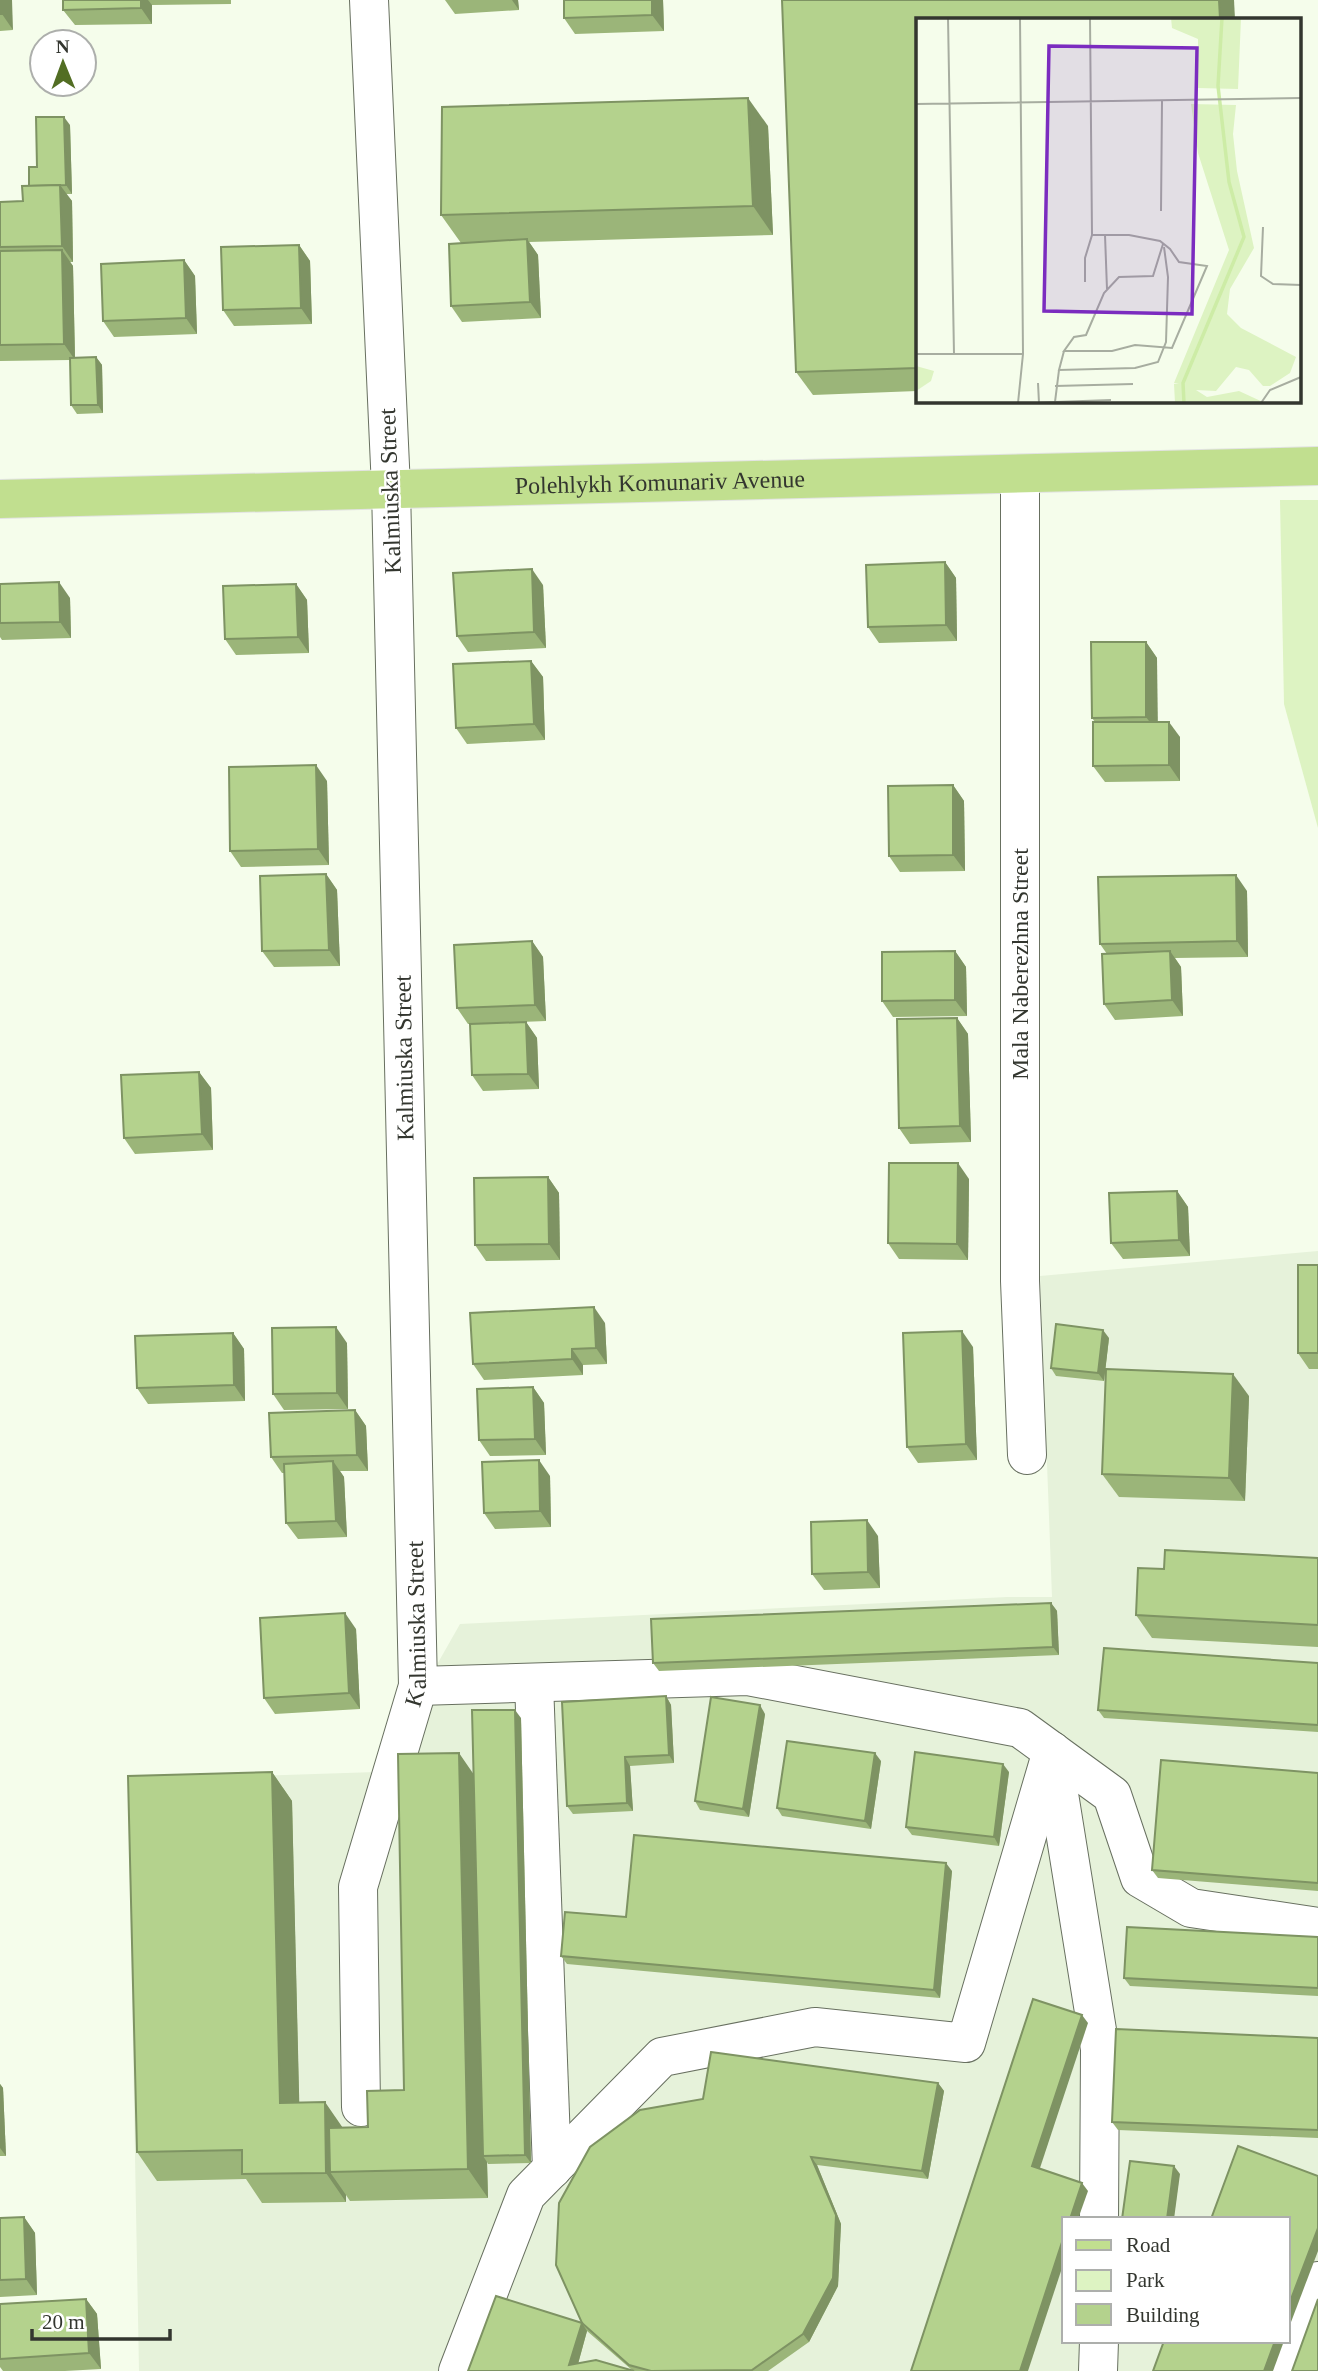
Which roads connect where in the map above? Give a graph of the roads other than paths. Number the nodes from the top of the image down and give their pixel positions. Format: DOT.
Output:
graph roads {
  1 [pos="369,0"];
  2 [pos="1318,466"];
  3 [pos="1020,474"];
  4 [pos="391,488"];
  5 [pos="0,499"];
  6 [pos="1027,1455"];
  7 [pos="534,1683"];
  8 [pos="418,1686"];
  9 [pos="1052,1751"];
  10 [pos="1318,1927"];
  11 [pos="361,2107"];
  12 [pos="552,2169"];
  13 [pos="1099,2217"];
  14 [pos="1318,2281"];
  15 [pos="1099,2343"];
  16 [pos="458,2371"];
  17 [pos="1098,2371"];
  18 [pos="1284,2371"];
  1 -- 4 [label="street, Kalmiuska Street"];
  2 -- 3 [label="main road, Polehlykh Komunariv Avenue"];
  3 -- 4 [label="main road, Polehlykh Komunariv Avenue"];
  3 -- 6 [label="street, Mala Naberezhna Street"];
  4 -- 5 [label="main road, Polehlykh Komunariv Avenue"];
  4 -- 8 [label="street, Kalmiuska Street"];
  7 -- 8 [label="street"];
  7 -- 9 [label="street"];
  7 -- 12 [label="street"];
  8 -- 11 [label="street, Kalmiuska Street"];
  9 -- 10 [label="street"];
  9 -- 12 [label="street"];
  9 -- 13 [label="street"];
  12 -- 16 [label="street"];
  14 -- 18 [label="street"];
  15 -- 17 [label="street"];
}
